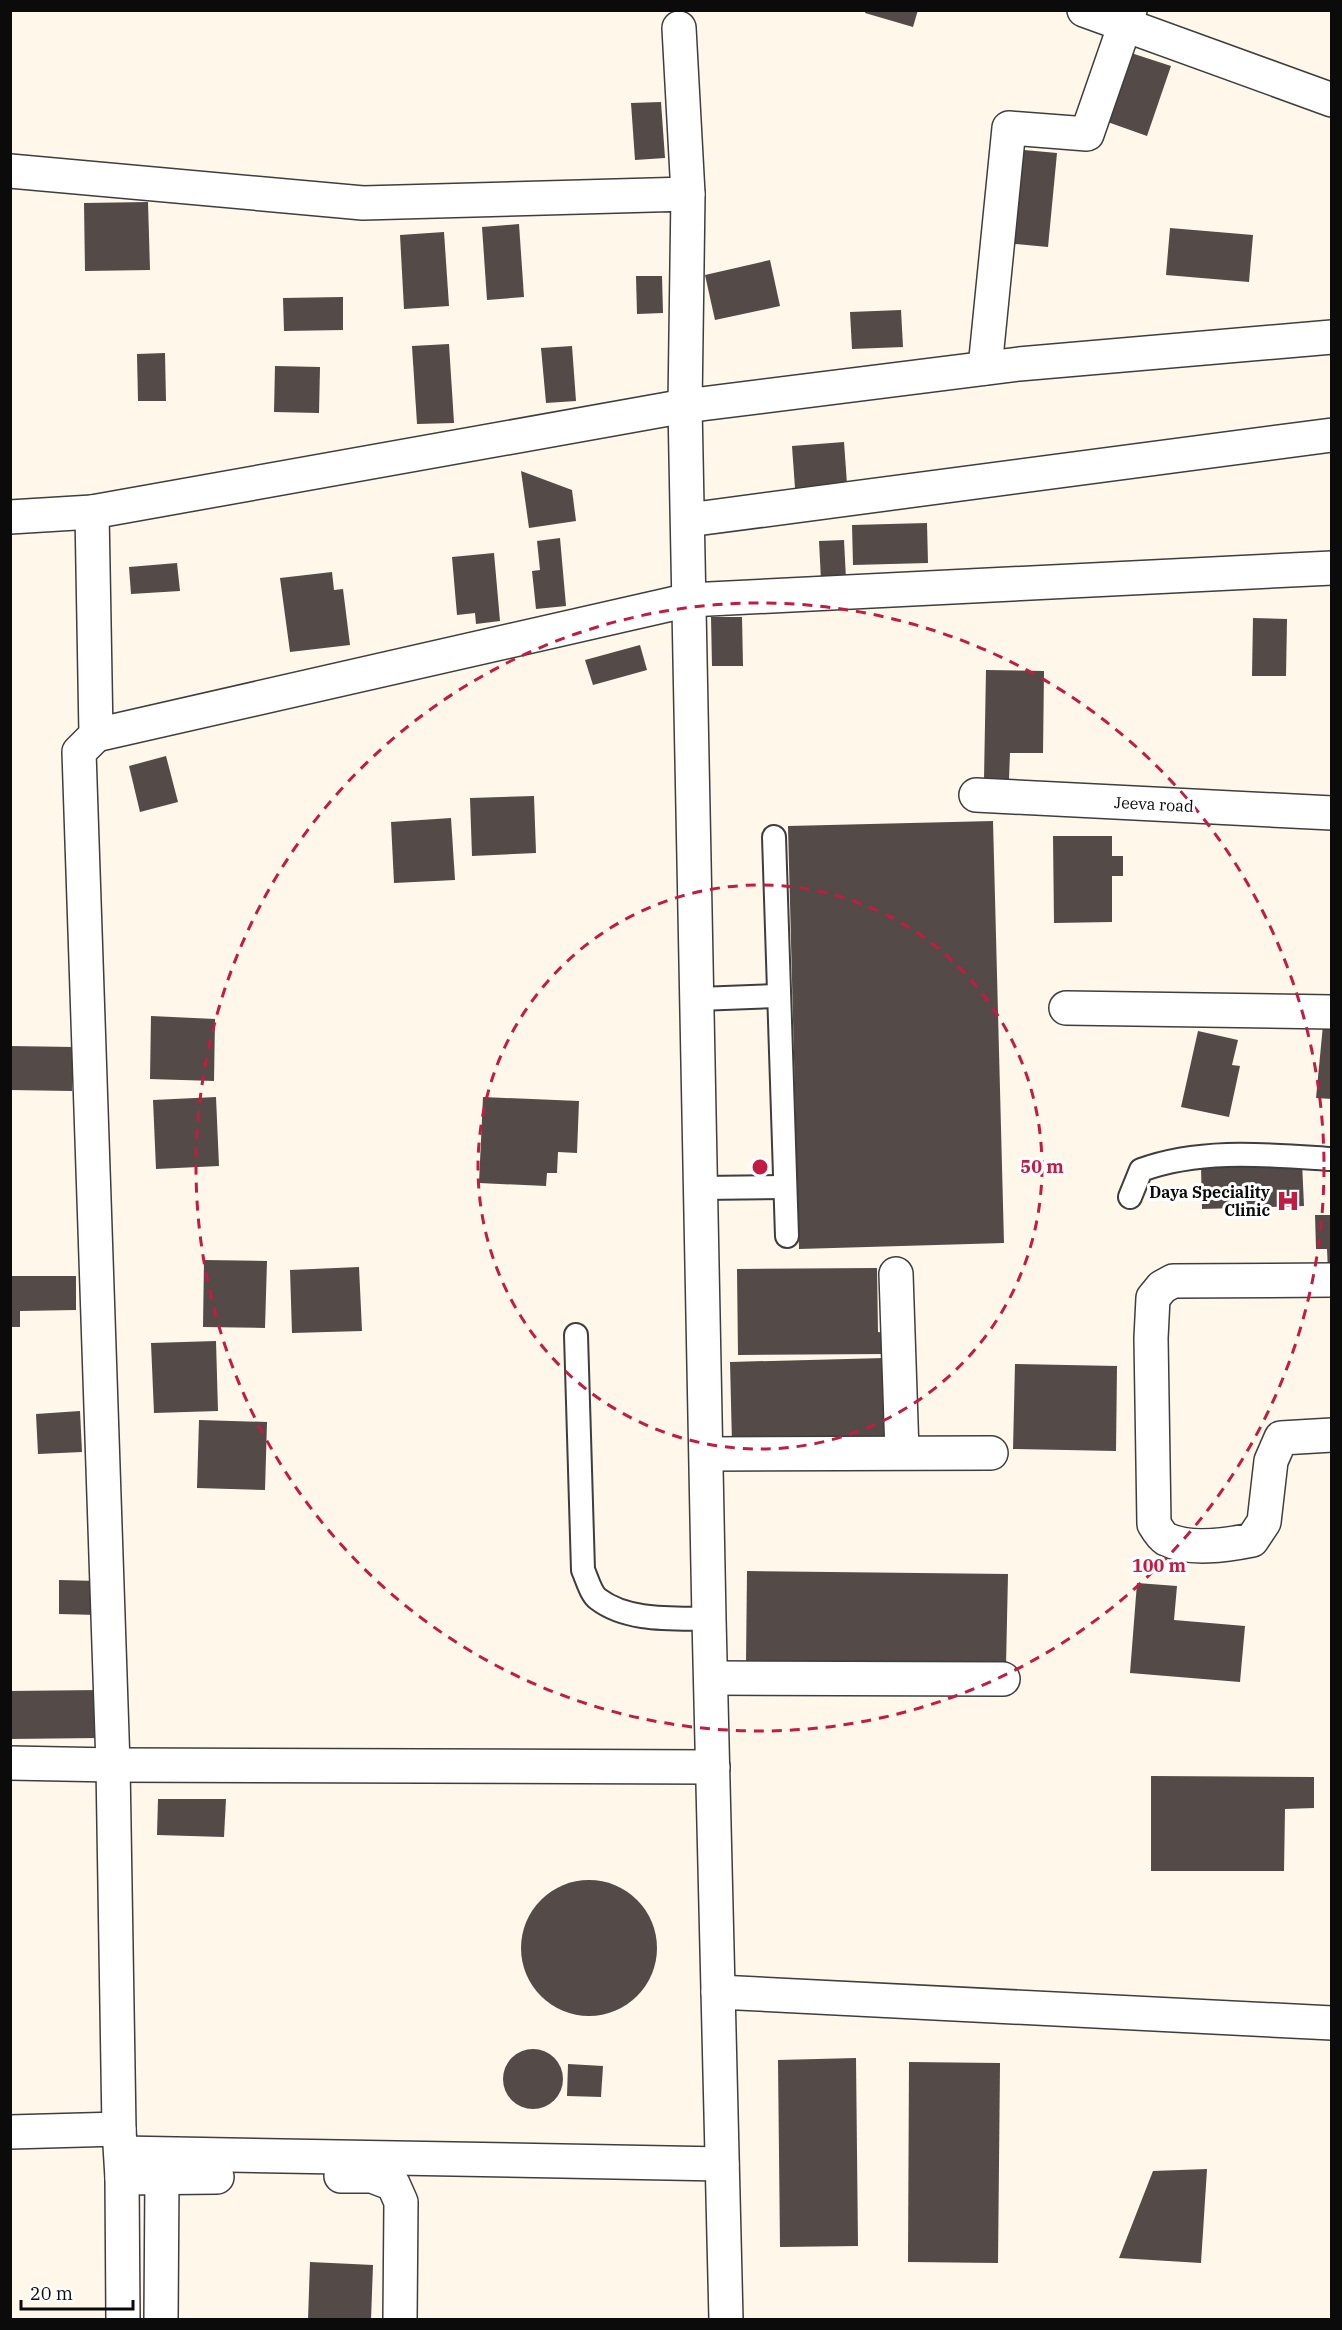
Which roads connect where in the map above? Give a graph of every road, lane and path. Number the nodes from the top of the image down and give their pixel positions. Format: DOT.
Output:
graph roads {
  1 [pos="1084,10"];
  2 [pos="1127,17"];
  3 [pos="679,28"];
  4 [pos="1332,100"];
  5 [pos="10,171"];
  6 [pos="688,194"];
  7 [pos="1332,337"];
  8 [pos="985,368"];
  9 [pos="686,406"];
  10 [pos="1332,435"];
  11 [pos="92,512"];
  12 [pos="10,517"];
  13 [pos="688,520"];
  14 [pos="1332,568"];
  15 [pos="689,600"];
  16 [pos="96,735"];
  17 [pos="976,795"];
  18 [pos="1332,813"];
  19 [pos="774,837"];
  20 [pos="778,996"];
  21 [pos="698,999"];
  22 [pos="1066,1008"];
  23 [pos="1332,1012"];
  24 [pos="1332,1159"];
  25 [pos="785,1187"];
  26 [pos="701,1188"];
  27 [pos="1130,1197"];
  28 [pos="787,1236"];
  29 [pos="896,1274"];
  30 [pos="1332,1280"];
  31 [pos="576,1335"];
  32 [pos="1332,1435"];
  33 [pos="902,1452"];
  34 [pos="991,1453"];
  35 [pos="707,1454"];
  36 [pos="709,1619"];
  37 [pos="711,1678"];
  38 [pos="1004,1679"];
  39 [pos="10,1762"];
  40 [pos="113,1765"];
  41 [pos="713,1767"];
  42 [pos="718,1992"];
  43 [pos="1332,2023"];
  44 [pos="10,2132"];
  45 [pos="121,2153"];
  46 [pos="722,2164"];
  47 [pos="162,2177"];
  48 [pos="123,2319"];
  49 [pos="161,2319"];
  50 [pos="400,2319"];
  51 [pos="726,2319"];
  1 -- 2 [label="street"];
  2 -- 4 [label="street"];
  2 -- 8 [label="street"];
  3 -- 6 [label="street"];
  5 -- 6 [label="street"];
  6 -- 9 [label="street"];
  7 -- 8 [label="street"];
  8 -- 9 [label="street"];
  9 -- 11 [label="street"];
  9 -- 13 [label="street"];
  10 -- 13 [label="street"];
  11 -- 12 [label="street"];
  11 -- 16 [label="street"];
  13 -- 15 [label="street"];
  14 -- 15 [label="street"];
  15 -- 16 [label="street"];
  15 -- 21 [label="street"];
  16 -- 40 [label="street"];
  17 -- 18 [label="street, Jeeva road"];
  19 -- 20 [label="lane"];
  20 -- 21 [label="lane"];
  20 -- 25 [label="lane"];
  21 -- 26 [label="street"];
  22 -- 23 [label="street"];
  24 -- 27 [label="lane"];
  25 -- 26 [label="lane"];
  25 -- 28 [label="lane"];
  26 -- 35 [label="street"];
  29 -- 33 [label="street"];
  30 -- 32 [label="street"];
  31 -- 36 [label="lane"];
  33 -- 34 [label="street"];
  33 -- 35 [label="street"];
  35 -- 36 [label="street"];
  36 -- 37 [label="street"];
  37 -- 38 [label="street"];
  37 -- 41 [label="street"];
  39 -- 40 [label="street"];
  40 -- 41 [label="street"];
  40 -- 45 [label="street"];
  41 -- 42 [label="street"];
  42 -- 43 [label="street"];
  42 -- 46 [label="street"];
  44 -- 45 [label="street"];
  45 -- 46 [label="street"];
  45 -- 47 [label="street"];
  45 -- 48 [label="street"];
  46 -- 51 [label="street"];
  47 -- 49 [label="street"];
  47 -- 50 [label="street"];
}
